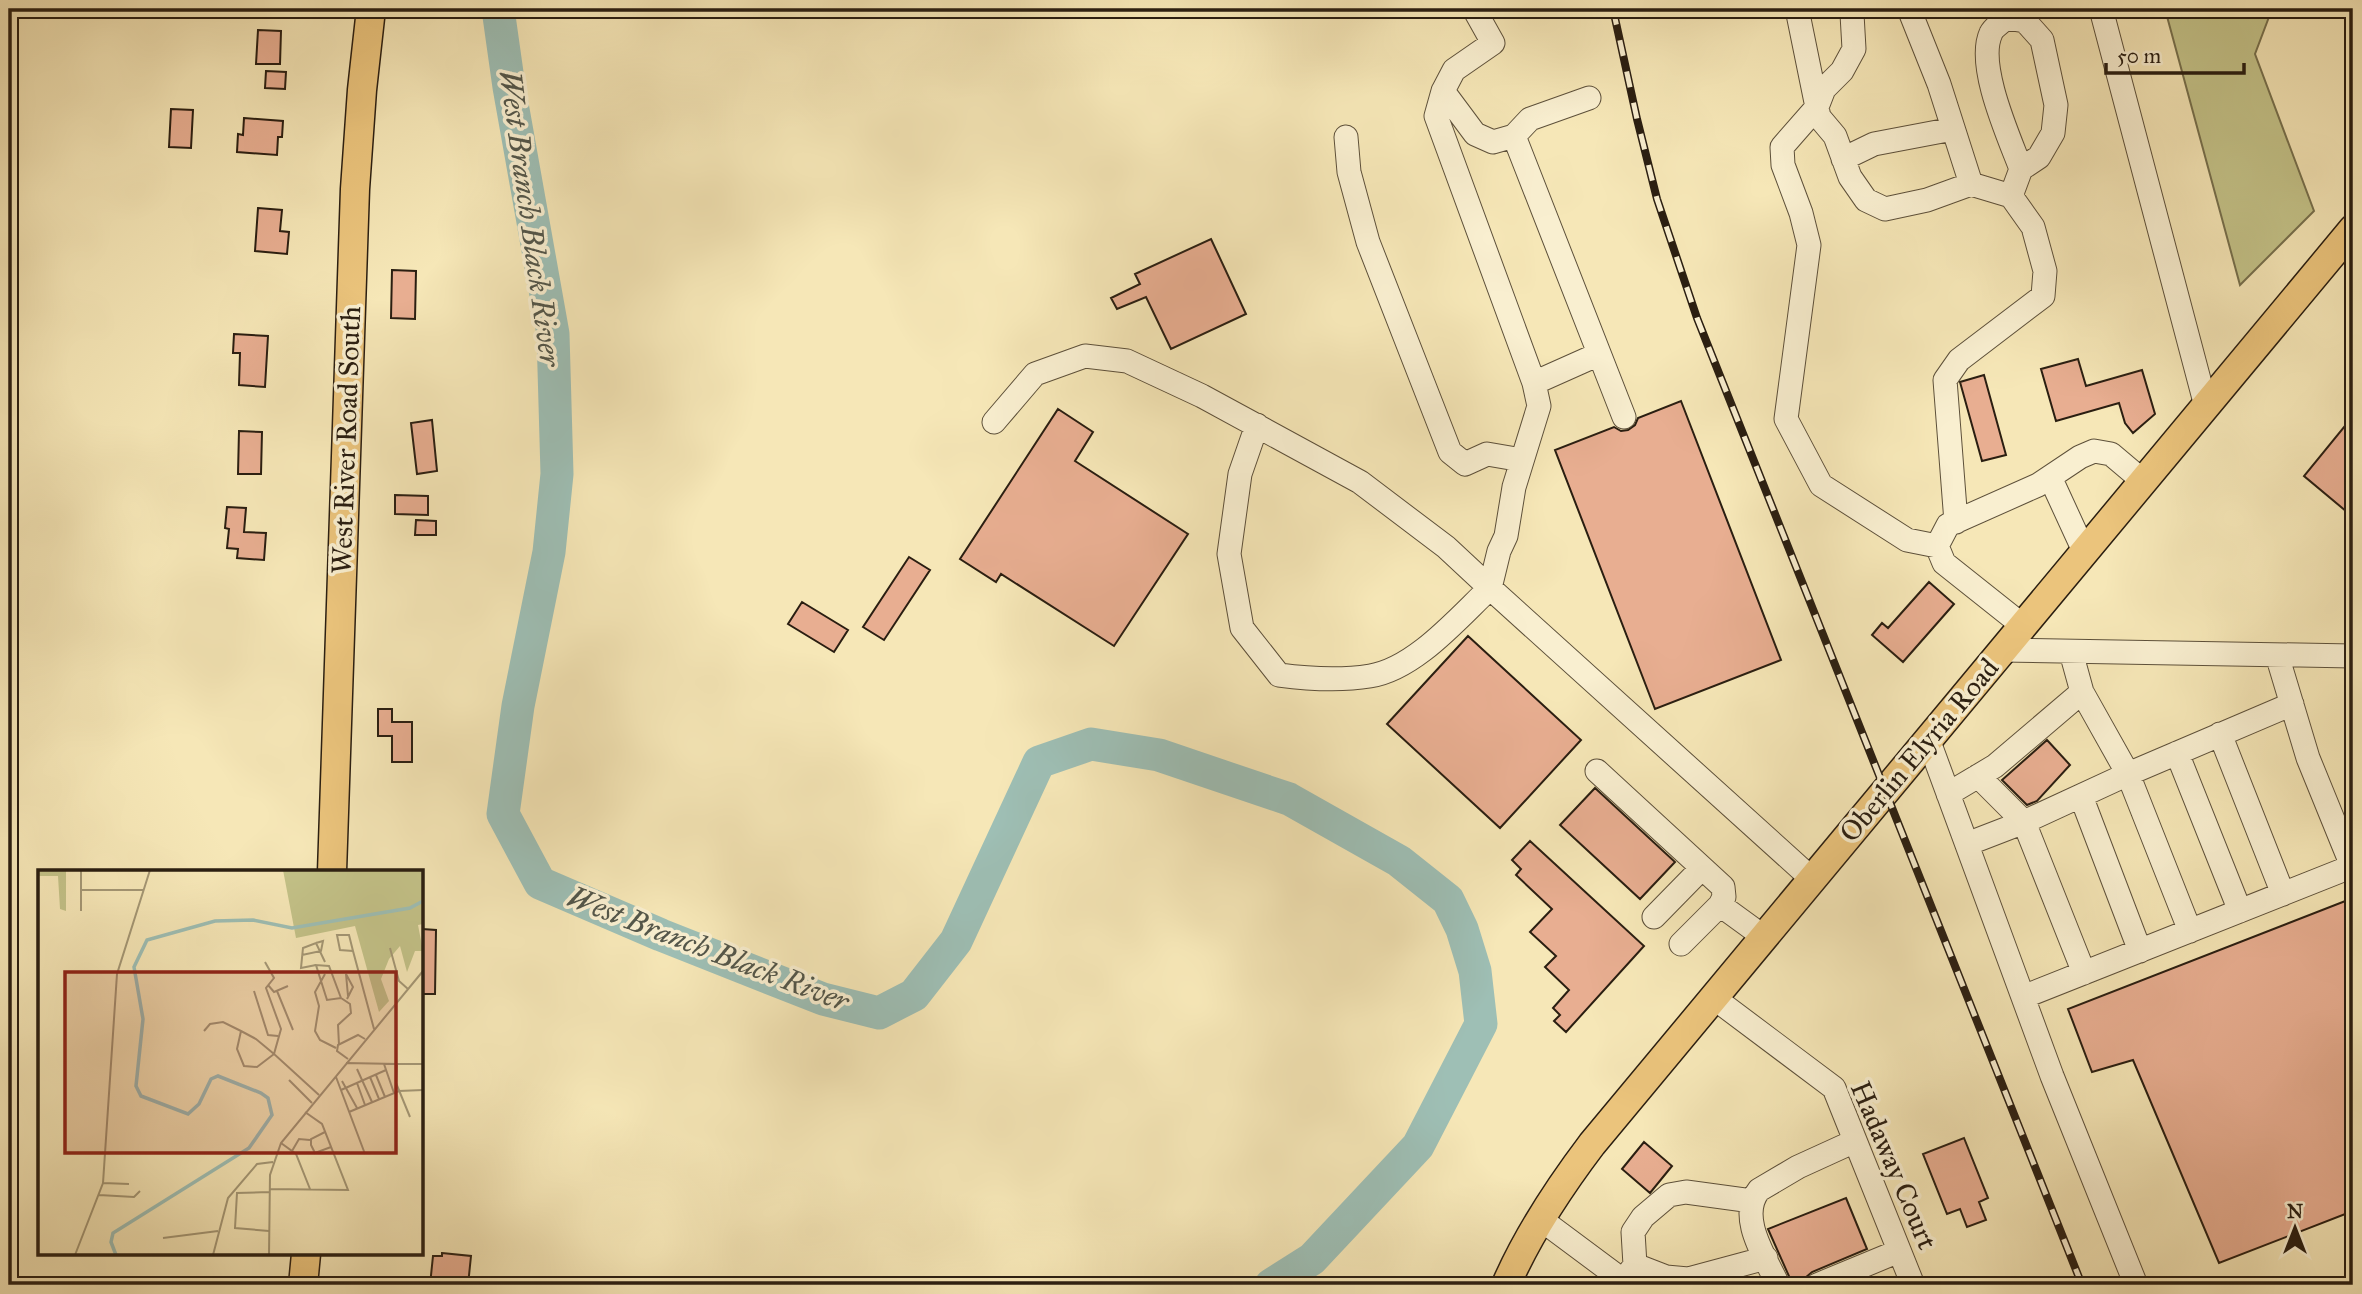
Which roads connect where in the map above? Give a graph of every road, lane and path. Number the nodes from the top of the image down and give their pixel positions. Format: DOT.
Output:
graph roads {
  1 [pos="371,9"];
  2 [pos="1474,9"];
  3 [pos="1797,9"];
  4 [pos="1909,9"];
  5 [pos="2101,9"];
  6 [pos="1853,14"];
  7 [pos="1443,90"];
  8 [pos="1589,99"];
  9 [pos="1817,107"];
  10 [pos="1954,129"];
  11 [pos="1514,136"];
  12 [pos="1346,137"];
  13 [pos="1843,159"];
  14 [pos="2021,169"];
  15 [pos="1971,184"];
  16 [pos="2011,195"];
  17 [pos="2353,229"];
  18 [pos="1599,354"];
  19 [pos="1534,383"];
  20 [pos="2206,406"];
  21 [pos="1624,416"];
  22 [pos="994,422"];
  23 [pos="1256,425"];
  24 [pos="1522,460"];
  25 [pos="2050,477"];
  26 [pos="2143,481"];
  27 [pos="1956,522"];
  28 [pos="1937,546"];
  29 [pos="2084,551"];
  30 [pos="1490,588"];
  31 [pos="2022,625"];
  32 [pos="2002,650"];
  33 [pos="2071,652"];
  34 [pos="2277,655"];
  35 [pos="2353,656"];
  36 [pos="2082,692"];
  37 [pos="2292,704"];
  38 [pos="2220,734"];
  39 [pos="1928,739"];
  40 [pos="2177,753"];
  41 [pos="1597,771"];
  42 [pos="2128,774"];
  43 [pos="1978,776"];
  44 [pos="1948,794"];
  45 [pos="2081,796"];
  46 [pos="2024,822"];
  47 [pos="1967,844"];
  48 [pos="2352,866"];
  49 [pos="1702,868"];
  50 [pos="332,870"];
  51 [pos="1812,879"];
  52 [pos="2283,894"];
  53 [pos="1720,905"];
  54 [pos="2240,911"];
  55 [pos="1654,917"];
  56 [pos="2190,931"];
  57 [pos="1764,937"];
  58 [pos="1681,944"];
  59 [pos="2140,951"];
  60 [pos="2084,973"];
  61 [pos="2023,997"];
  62 [pos="1714,998"];
  63 [pos="1855,1141"];
  64 [pos="1752,1201"];
  65 [pos="1539,1218"];
  66 [pos="1899,1251"];
  67 [pos="306,1256"];
  68 [pos="1766,1258"];
  69 [pos="1629,1277"];
  70 [pos="303,1285"];
  71 [pos="1506,1285"];
  72 [pos="1777,1285"];
  73 [pos="1816,1285"];
  74 [pos="1913,1285"];
  75 [pos="2136,1285"];
  1 -- 50 [label="main road, West River Road South"];
  2 -- 7 [label="street"];
  3 -- 9 [label="street"];
  4 -- 10 [label="street"];
  5 -- 20 [label="street"];
  6 -- 9 [label="street"];
  7 -- 11 [label="street"];
  7 -- 19 [label="street"];
  8 -- 11 [label="street"];
  9 -- 13 [label="street"];
  9 -- 28 [label="street"];
  10 -- 13 [label="street"];
  10 -- 15 [label="street"];
  11 -- 18 [label="street"];
  12 -- 24 [label="street"];
  13 -- 15 [label="street"];
  14 -- 14 [label="street"];
  14 -- 16 [label="street"];
  15 -- 16 [label="street"];
  16 -- 27 [label="street"];
  17 -- 20 [label="main road, Oberlin Elyria Road"];
  18 -- 19 [label="street"];
  18 -- 21 [label="street"];
  19 -- 24 [label="street"];
  20 -- 26 [label="main road, Oberlin Elyria Road"];
  22 -- 23 [label="street"];
  23 -- 30 [label="street"];
  23 -- 30 [label="street"];
  24 -- 30 [label="street"];
  25 -- 26 [label="street"];
  25 -- 27 [label="street"];
  25 -- 29 [label="street"];
  26 -- 29 [label="main road, Oberlin Elyria Road"];
  27 -- 28 [label="street"];
  28 -- 31 [label="street"];
  29 -- 31 [label="main road, Oberlin Elyria Road"];
  30 -- 51 [label="street"];
  31 -- 32 [label="main road, Oberlin Elyria Road"];
  32 -- 33 [label="street"];
  32 -- 39 [label="main road, Oberlin Elyria Road"];
  33 -- 34 [label="street"];
  33 -- 36 [label="street"];
  34 -- 35 [label="street"];
  34 -- 37 [label="street"];
  36 -- 42 [label="street"];
  36 -- 43 [label="street"];
  37 -- 38 [label="street"];
  37 -- 48 [label="street"];
  38 -- 40 [label="street"];
  38 -- 52 [label="street"];
  39 -- 44 [label="street"];
  39 -- 51 [label="main road, Oberlin Elyria Road"];
  40 -- 42 [label="street"];
  40 -- 54 [label="street"];
  41 -- 49 [label="street"];
  42 -- 45 [label="street"];
  42 -- 56 [label="street"];
  43 -- 44 [label="street"];
  43 -- 46 [label="street"];
  44 -- 47 [label="street"];
  45 -- 46 [label="street"];
  45 -- 59 [label="street"];
  46 -- 47 [label="street"];
  46 -- 60 [label="street"];
  47 -- 61 [label="street"];
  48 -- 52 [label="street"];
  49 -- 53 [label="street"];
  49 -- 55 [label="street"];
  51 -- 57 [label="main road, Oberlin Elyria Road"];
  52 -- 54 [label="street"];
  53 -- 57 [label="street"];
  53 -- 58 [label="street"];
  54 -- 56 [label="street"];
  56 -- 59 [label="street"];
  57 -- 62 [label="main road, Oberlin Elyria Road"];
  59 -- 60 [label="street"];
  60 -- 61 [label="street"];
  61 -- 75 [label="street"];
  62 -- 63 [label="street, Hadaway Court"];
  62 -- 65 [label="main road, Oberlin Elyria Road"];
  63 -- 64 [label="street"];
  63 -- 66 [label="street, Hadaway Court"];
  64 -- 68 [label="street"];
  64 -- 69 [label="street"];
  65 -- 69 [label="street"];
  65 -- 71 [label="main road, Oberlin Elyria Road"];
  66 -- 73 [label="street"];
  66 -- 74 [label="street, Hadaway Court"];
  67 -- 70 [label="main road"];
  68 -- 69 [label="street"];
  68 -- 72 [label="street"];
}
